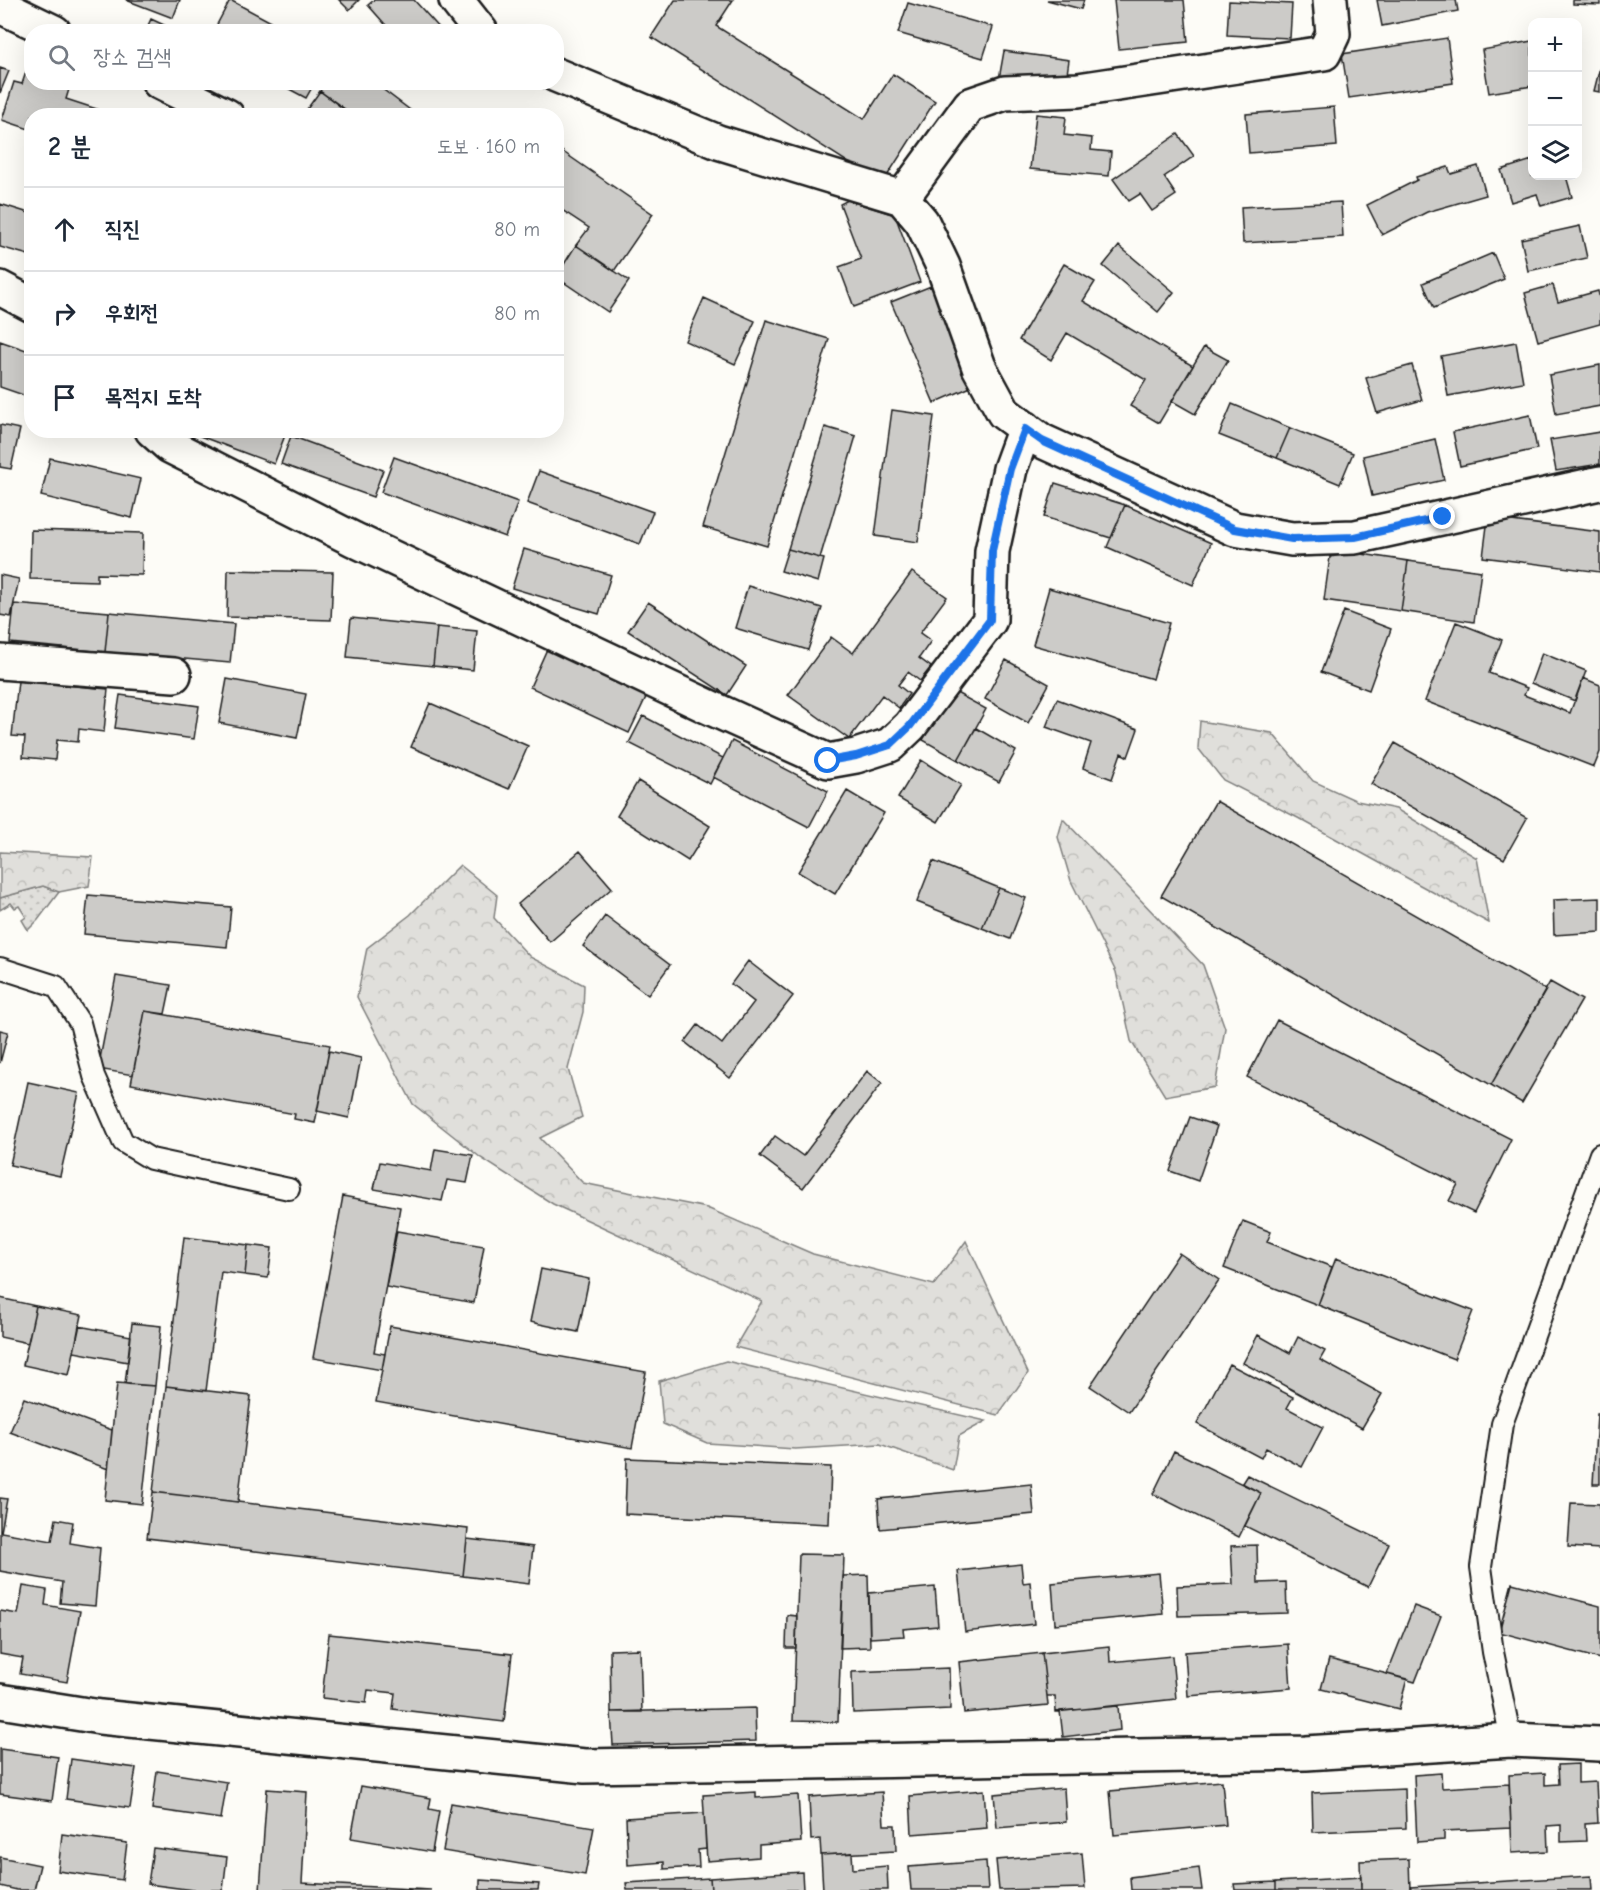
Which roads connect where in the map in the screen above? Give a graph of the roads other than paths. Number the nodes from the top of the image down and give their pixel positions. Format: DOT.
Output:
graph roads {
  1 [pos="456,0"];
  2 [pos="1330,0"];
  3 [pos="0,6"];
  4 [pos="37,24"];
  5 [pos="475,24"];
  6 [pos="564,78"];
  7 [pos="175,90"];
  8 [pos="211,108"];
  9 [pos="902,198"];
  10 [pos="0,288"];
  11 [pos="24,301"];
  12 [pos="1025,429"];
  13 [pos="161,438"];
  14 [pos="1600,483"];
  15 [pos="0,662"];
  16 [pos="174,675"];
  17 [pos="0,968"];
  18 [pos="1600,1154"];
  19 [pos="289,1189"];
  20 [pos="0,1701"];
  21 [pos="1511,1740"];
  22 [pos="1600,1744"];
  1 -- 5 [label="street"];
  2 -- 9 [label="street"];
  3 -- 4 [label="street"];
  6 -- 9 [label="street"];
  7 -- 8 [label="street"];
  9 -- 12 [label="street"];
  10 -- 11 [label="street"];
  12 -- 13 [label="street"];
  12 -- 14 [label="street"];
  15 -- 16 [label="street"];
  17 -- 19 [label="lane"];
  18 -- 21 [label="lane"];
  20 -- 21 [label="street"];
  21 -- 22 [label="street"];
}
